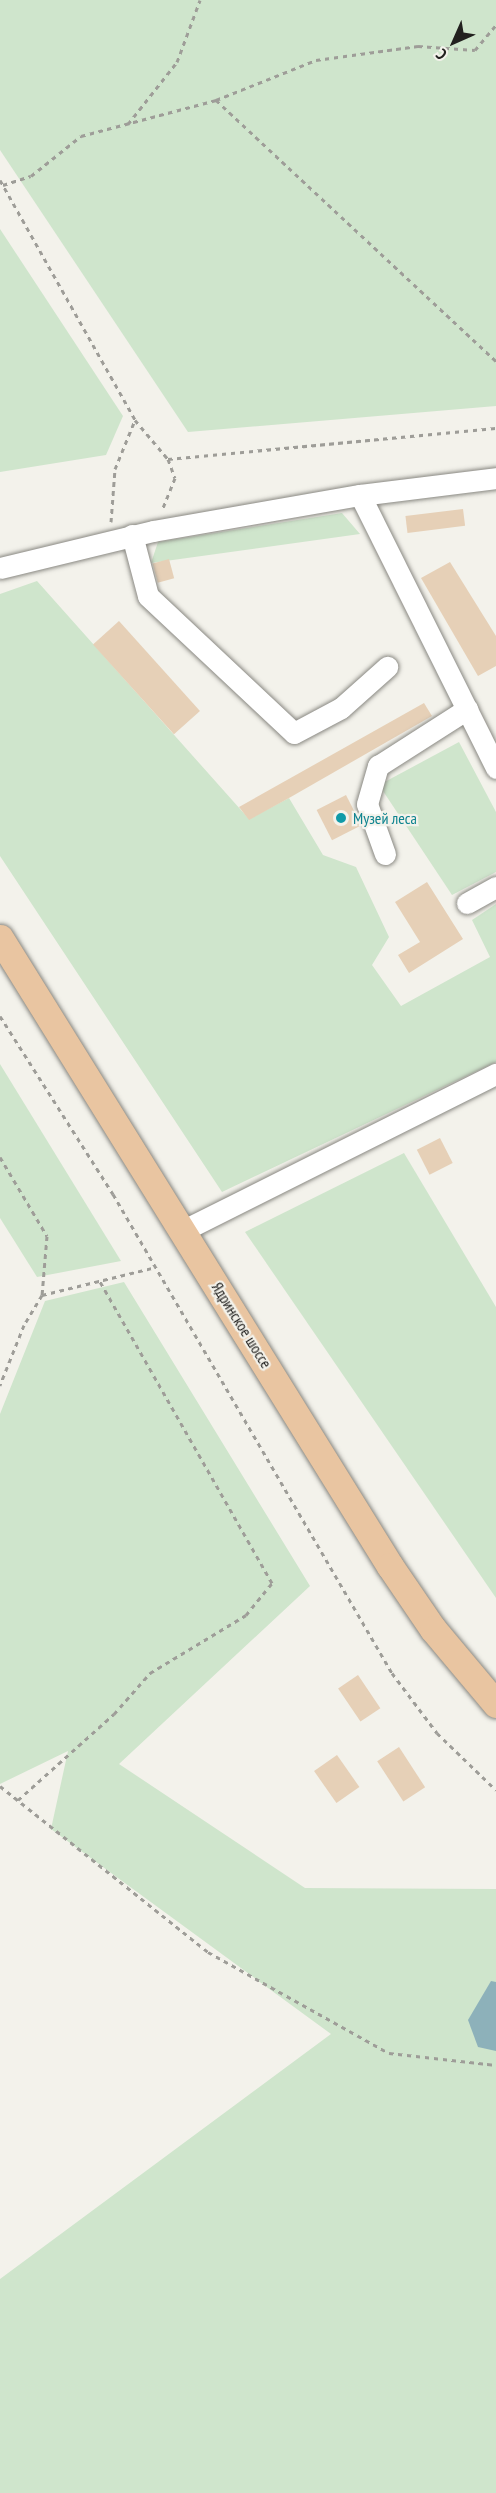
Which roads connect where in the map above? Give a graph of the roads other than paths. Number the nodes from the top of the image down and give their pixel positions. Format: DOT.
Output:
graph roads {
  1 [pos="496,478"];
  2 [pos="360,495"];
  3 [pos="132,536"];
  4 [pos="0,568"];
  5 [pos="387,667"];
  6 [pos="467,709"];
  7 [pos="496,768"];
  8 [pos="385,854"];
  9 [pos="496,887"];
  10 [pos="467,903"];
  11 [pos="0,938"];
  12 [pos="496,1074"];
  13 [pos="184,1230"];
  14 [pos="496,1704"];
  1 -- 2 [label="street"];
  2 -- 3 [label="street"];
  2 -- 6 [label="street"];
  3 -- 4 [label="street"];
  3 -- 5 [label="street"];
  6 -- 7 [label="street"];
  6 -- 8 [label="street"];
  9 -- 10 [label="street"];
  11 -- 13 [label="main road, Ядринское шоссе"];
  12 -- 13 [label="street"];
  13 -- 14 [label="main road, Ядринское шоссе"];
}
